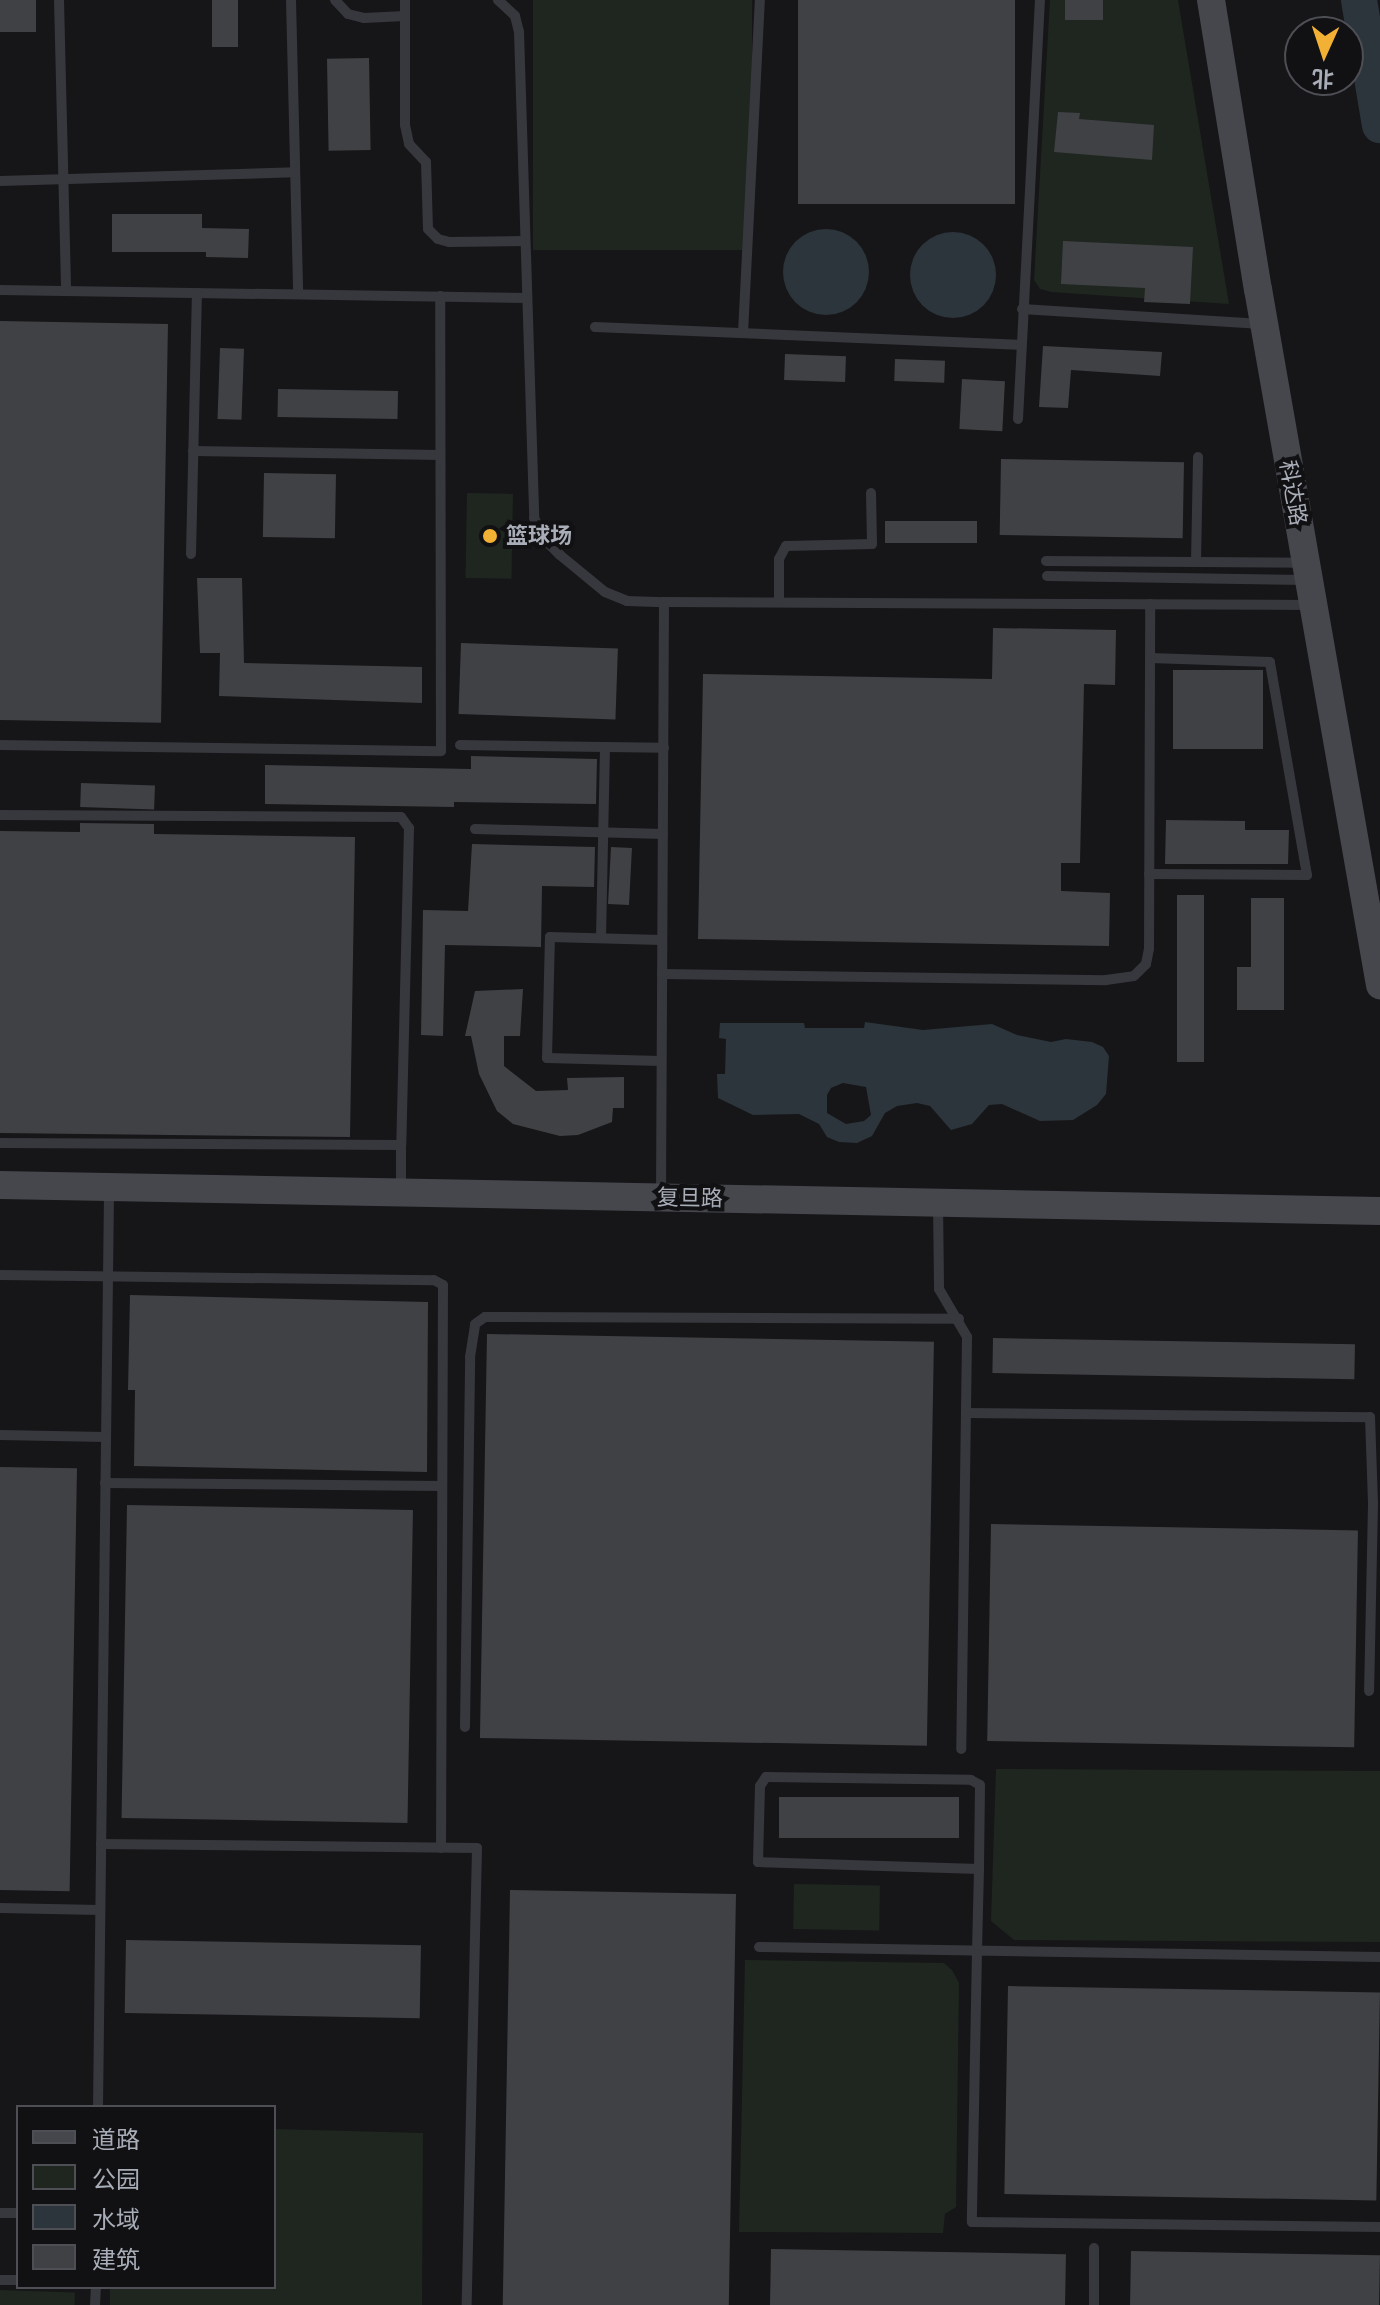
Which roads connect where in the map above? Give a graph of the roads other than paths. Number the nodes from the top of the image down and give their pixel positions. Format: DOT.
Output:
graph roads {
  1 [pos="59,0"];
  2 [pos="291,0"];
  3 [pos="335,0"];
  4 [pos="405,0"];
  5 [pos="498,0"];
  6 [pos="760,0"];
  7 [pos="1040,0"];
  8 [pos="1211,0"];
  9 [pos="405,16"];
  10 [pos="295,172"];
  11 [pos="63,179"];
  12 [pos="0,181"];
  13 [pos="525,241"];
  14 [pos="0,290"];
  15 [pos="66,291"];
  16 [pos="197,293"];
  17 [pos="298,294"];
  18 [pos="440,296"];
  19 [pos="526,298"];
  20 [pos="1022,309"];
  21 [pos="1264,324"];
  22 [pos="595,327"];
  23 [pos="743,333"];
  24 [pos="1021,345"];
  25 [pos="1018,419"];
  26 [pos="193,451"];
  27 [pos="440,455"];
  28 [pos="1198,457"];
  29 [pos="871,493"];
  30 [pos="191,554"];
  31 [pos="1046,561"];
  32 [pos="1196,562"];
  33 [pos="1047,576"];
  34 [pos="1309,582"];
  35 [pos="664,602"];
  36 [pos="779,602"];
  37 [pos="1150,604"];
  38 [pos="1150,658"];
  39 [pos="0,745"];
  40 [pos="460,745"];
  41 [pos="605,747"];
  42 [pos="664,748"];
  43 [pos="0,815"];
  44 [pos="475,829"];
  45 [pos="604,832"];
  46 [pos="663,834"];
  47 [pos="1149,874"];
  48 [pos="601,938"];
  49 [pos="662,940"];
  50 [pos="662,974"];
  51 [pos="1380,985"];
  52 [pos="661,1061"];
  53 [pos="0,1143"];
  54 [pos="401,1145"];
  55 [pos="0,1185"];
  56 [pos="109,1187"];
  57 [pos="401,1192"];
  58 [pos="661,1197"];
  59 [pos="938,1202"];
  60 [pos="1380,1211"];
  61 [pos="0,1275"];
  62 [pos="108,1276"];
  63 [pos="959,1319"];
  64 [pos="966,1413"];
  65 [pos="0,1435"];
  66 [pos="106,1437"];
  67 [pos="105,1483"];
  68 [pos="442,1486"];
  69 [pos="1376,1504"];
  70 [pos="1369,1691"];
  71 [pos="465,1727"];
  72 [pos="961,1749"];
  73 [pos="101,1844"];
  74 [pos="441,1848"];
  75 [pos="979,1869"];
  76 [pos="0,1908"];
  77 [pos="100,1910"];
  78 [pos="759,1947"];
  79 [pos="977,1951"];
  80 [pos="1380,1957"];
  81 [pos="98,2105"];
  82 [pos="1380,2227"];
  83 [pos="1094,2248"];
  84 [pos="467,2305"];
  85 [pos="1094,2305"];
  1 -- 11 [label="lane"];
  2 -- 10 [label="lane"];
  3 -- 9 [label="lane"];
  4 -- 9 [label="lane"];
  5 -- 13 [label="lane"];
  6 -- 23 [label="lane"];
  7 -- 20 [label="lane"];
  8 -- 21 [label="street, 科达路"];
  9 -- 13 [label="lane"];
  10 -- 11 [label="lane"];
  10 -- 17 [label="lane"];
  11 -- 12 [label="lane"];
  11 -- 15 [label="lane"];
  13 -- 19 [label="lane"];
  14 -- 15 [label="lane"];
  15 -- 16 [label="lane"];
  16 -- 17 [label="lane"];
  16 -- 26 [label="lane"];
  17 -- 18 [label="lane"];
  18 -- 19 [label="lane"];
  18 -- 27 [label="lane"];
  19 -- 35 [label="lane"];
  20 -- 21 [label="lane"];
  20 -- 24 [label="lane"];
  21 -- 34 [label="street, 科达路"];
  22 -- 23 [label="lane"];
  23 -- 24 [label="lane"];
  24 -- 25 [label="lane"];
  26 -- 27 [label="lane"];
  26 -- 30 [label="lane"];
  27 -- 39 [label="lane"];
  28 -- 32 [label="lane"];
  29 -- 36 [label="lane"];
  31 -- 32 [label="lane"];
  32 -- 34 [label="lane"];
  33 -- 34 [label="lane"];
  34 -- 37 [label="lane"];
  34 -- 51 [label="street, 科达路"];
  35 -- 36 [label="lane"];
  35 -- 42 [label="lane"];
  36 -- 37 [label="lane"];
  37 -- 38 [label="lane"];
  38 -- 47 [label="lane"];
  38 -- 47 [label="lane"];
  40 -- 41 [label="lane"];
  41 -- 42 [label="lane"];
  41 -- 45 [label="lane"];
  42 -- 46 [label="lane"];
  43 -- 54 [label="lane"];
  44 -- 45 [label="lane"];
  45 -- 46 [label="lane"];
  45 -- 48 [label="lane"];
  46 -- 49 [label="lane"];
  47 -- 50 [label="lane"];
  48 -- 49 [label="lane"];
  48 -- 52 [label="lane"];
  49 -- 50 [label="lane"];
  50 -- 52 [label="lane"];
  52 -- 58 [label="lane"];
  53 -- 54 [label="lane"];
  54 -- 57 [label="lane"];
  55 -- 56 [label="street, 复旦路"];
  56 -- 57 [label="street, 复旦路"];
  56 -- 62 [label="lane"];
  57 -- 58 [label="street, 复旦路"];
  58 -- 59 [label="street, 复旦路"];
  59 -- 60 [label="street, 复旦路"];
  59 -- 63 [label="lane"];
  61 -- 62 [label="lane"];
  62 -- 66 [label="lane"];
  62 -- 68 [label="lane"];
  63 -- 64 [label="lane"];
  63 -- 71 [label="lane"];
  64 -- 69 [label="lane"];
  64 -- 72 [label="lane"];
  65 -- 66 [label="lane"];
  66 -- 67 [label="lane"];
  67 -- 68 [label="lane"];
  67 -- 73 [label="lane"];
  68 -- 74 [label="lane"];
  69 -- 70 [label="lane"];
  73 -- 74 [label="lane"];
  73 -- 77 [label="lane"];
  74 -- 84 [label="lane"];
  75 -- 75 [label="lane"];
  75 -- 79 [label="lane"];
  76 -- 77 [label="lane"];
  77 -- 81 [label="lane"];
  78 -- 79 [label="lane"];
  79 -- 80 [label="lane"];
  79 -- 82 [label="lane"];
  83 -- 85 [label="lane"];
}
